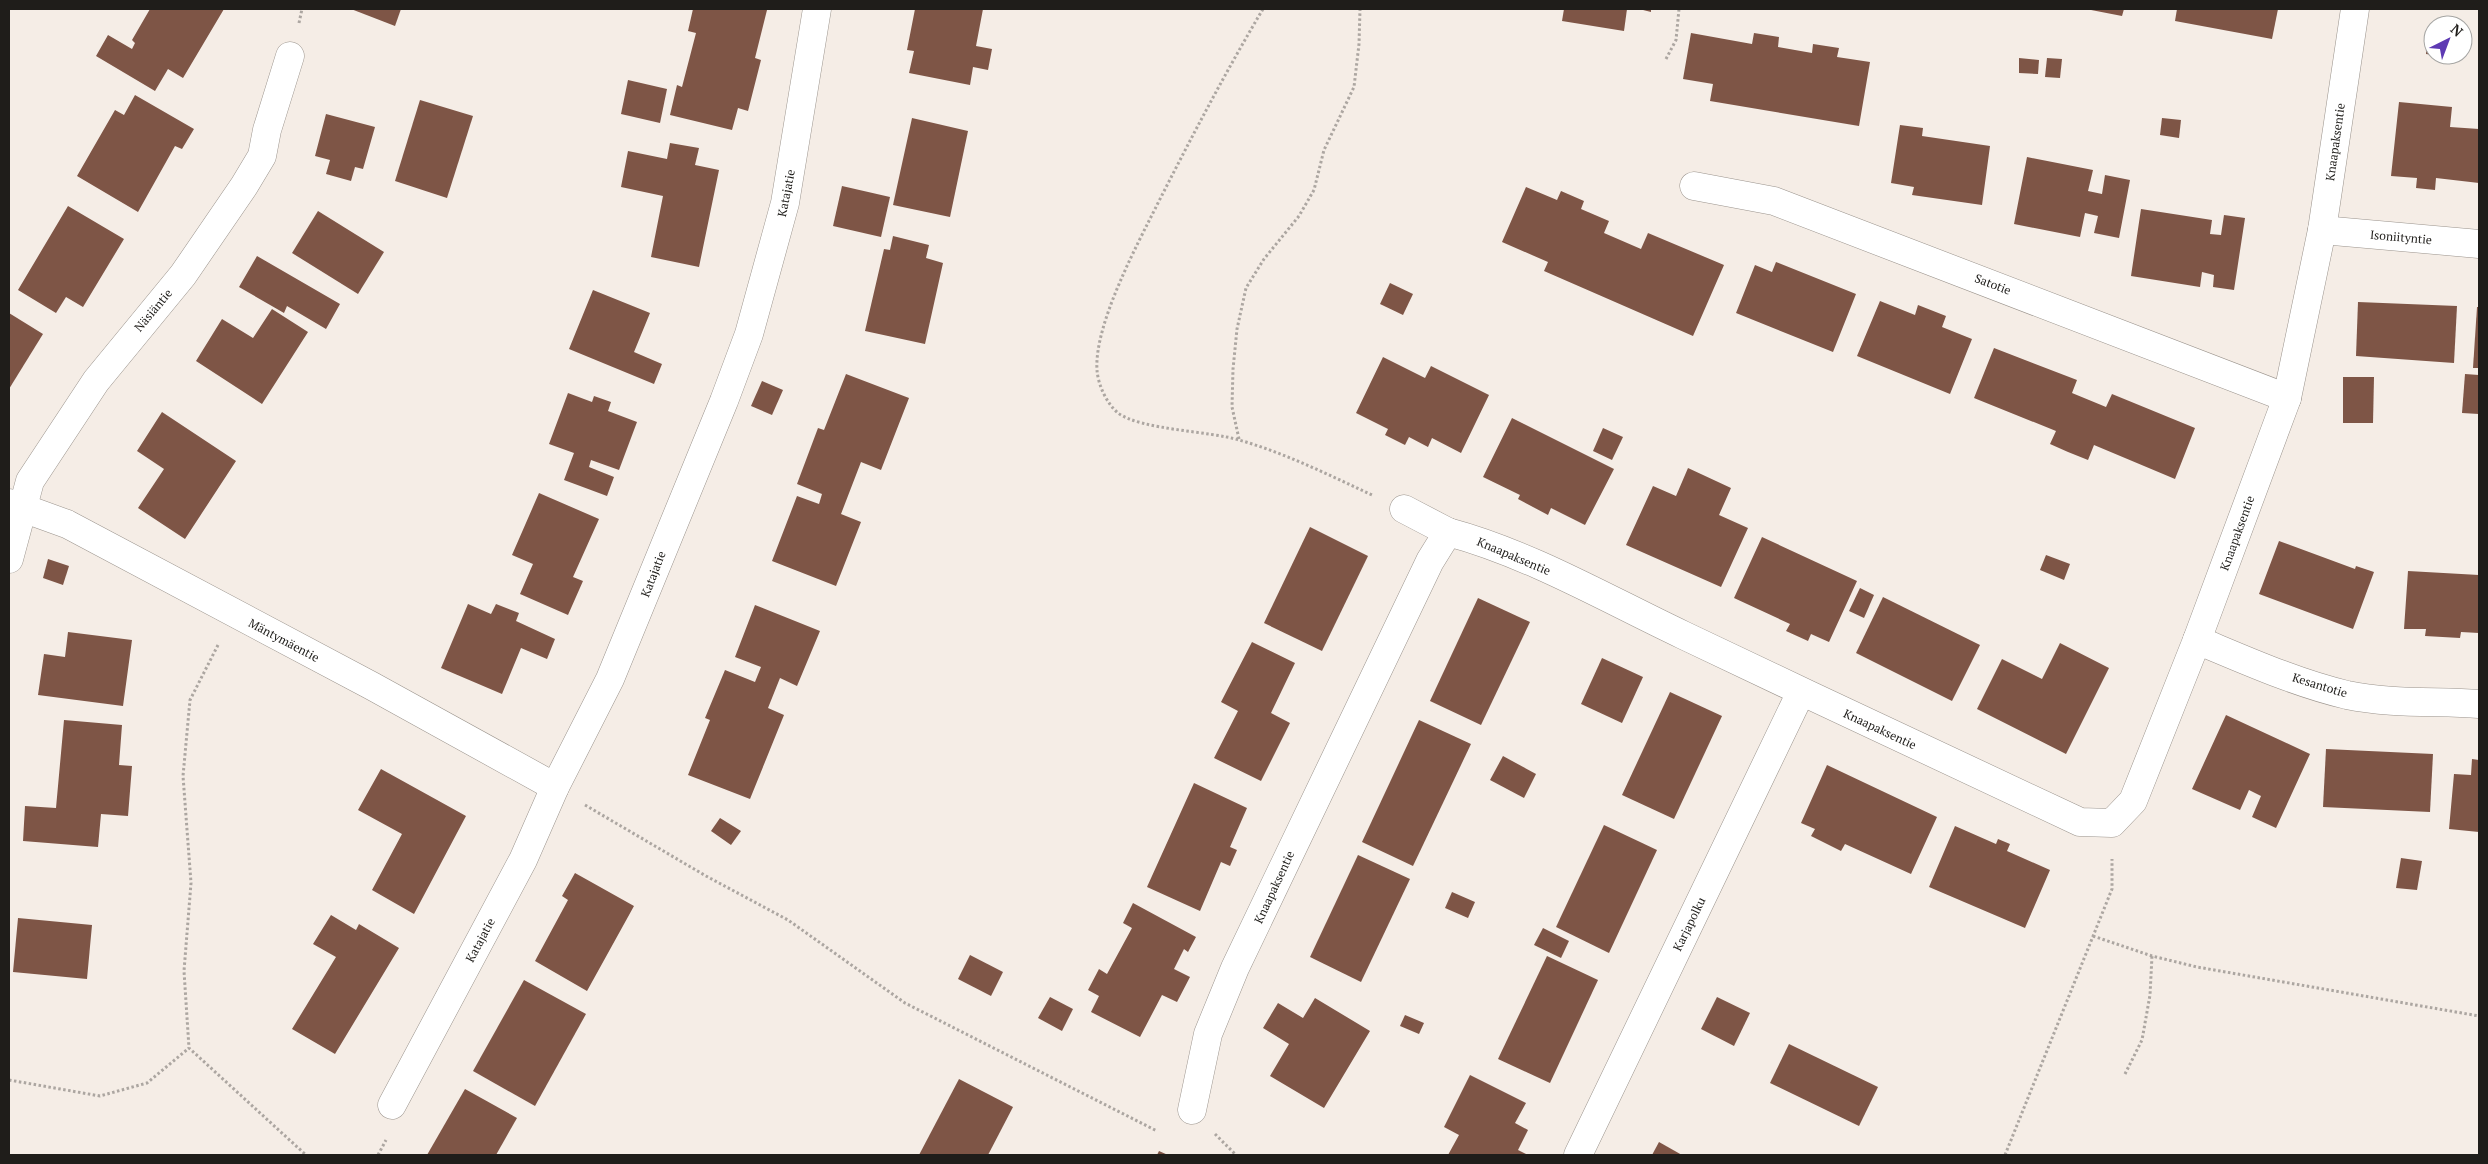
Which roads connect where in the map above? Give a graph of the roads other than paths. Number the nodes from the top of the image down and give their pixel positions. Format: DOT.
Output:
graph roads {
  1 [pos="817,9"];
  2 [pos="2355,9"];
  3 [pos="290,56"];
  4 [pos="1694,186"];
  5 [pos="2322,230"];
  6 [pos="2479,244"];
  7 [pos="2287,398"];
  8 [pos="16,505"];
  9 [pos="1404,509"];
  10 [pos="1448,532"];
  11 [pos="9,559"];
  12 [pos="2197,640"];
  13 [pos="1801,692"];
  14 [pos="2479,704"];
  15 [pos="555,787"];
  16 [pos="392,1104"];
  17 [pos="1192,1110"];
  18 [pos="1578,1155"];
  1 -- 15 [label="street, Katajatie"];
  2 -- 5 [label="street, Knaapaksentie"];
  3 -- 8 [label="street, Näsiäntie"];
  4 -- 7 [label="street, Satotie"];
  5 -- 6 [label="street, Isoniityntie"];
  5 -- 7 [label="street, Knaapaksentie"];
  7 -- 12 [label="street, Knaapaksentie"];
  8 -- 11 [label="street, Näsiäntie"];
  8 -- 15 [label="street, Mäntymäentie"];
  9 -- 10 [label="street"];
  10 -- 13 [label="street, Knaapaksentie"];
  10 -- 17 [label="street, Knaapaksentie"];
  12 -- 13 [label="street, Knaapaksentie"];
  12 -- 14 [label="street, Kesantotie"];
  13 -- 18 [label="street, Karjapolku"];
  15 -- 16 [label="street, Katajatie"];
}
